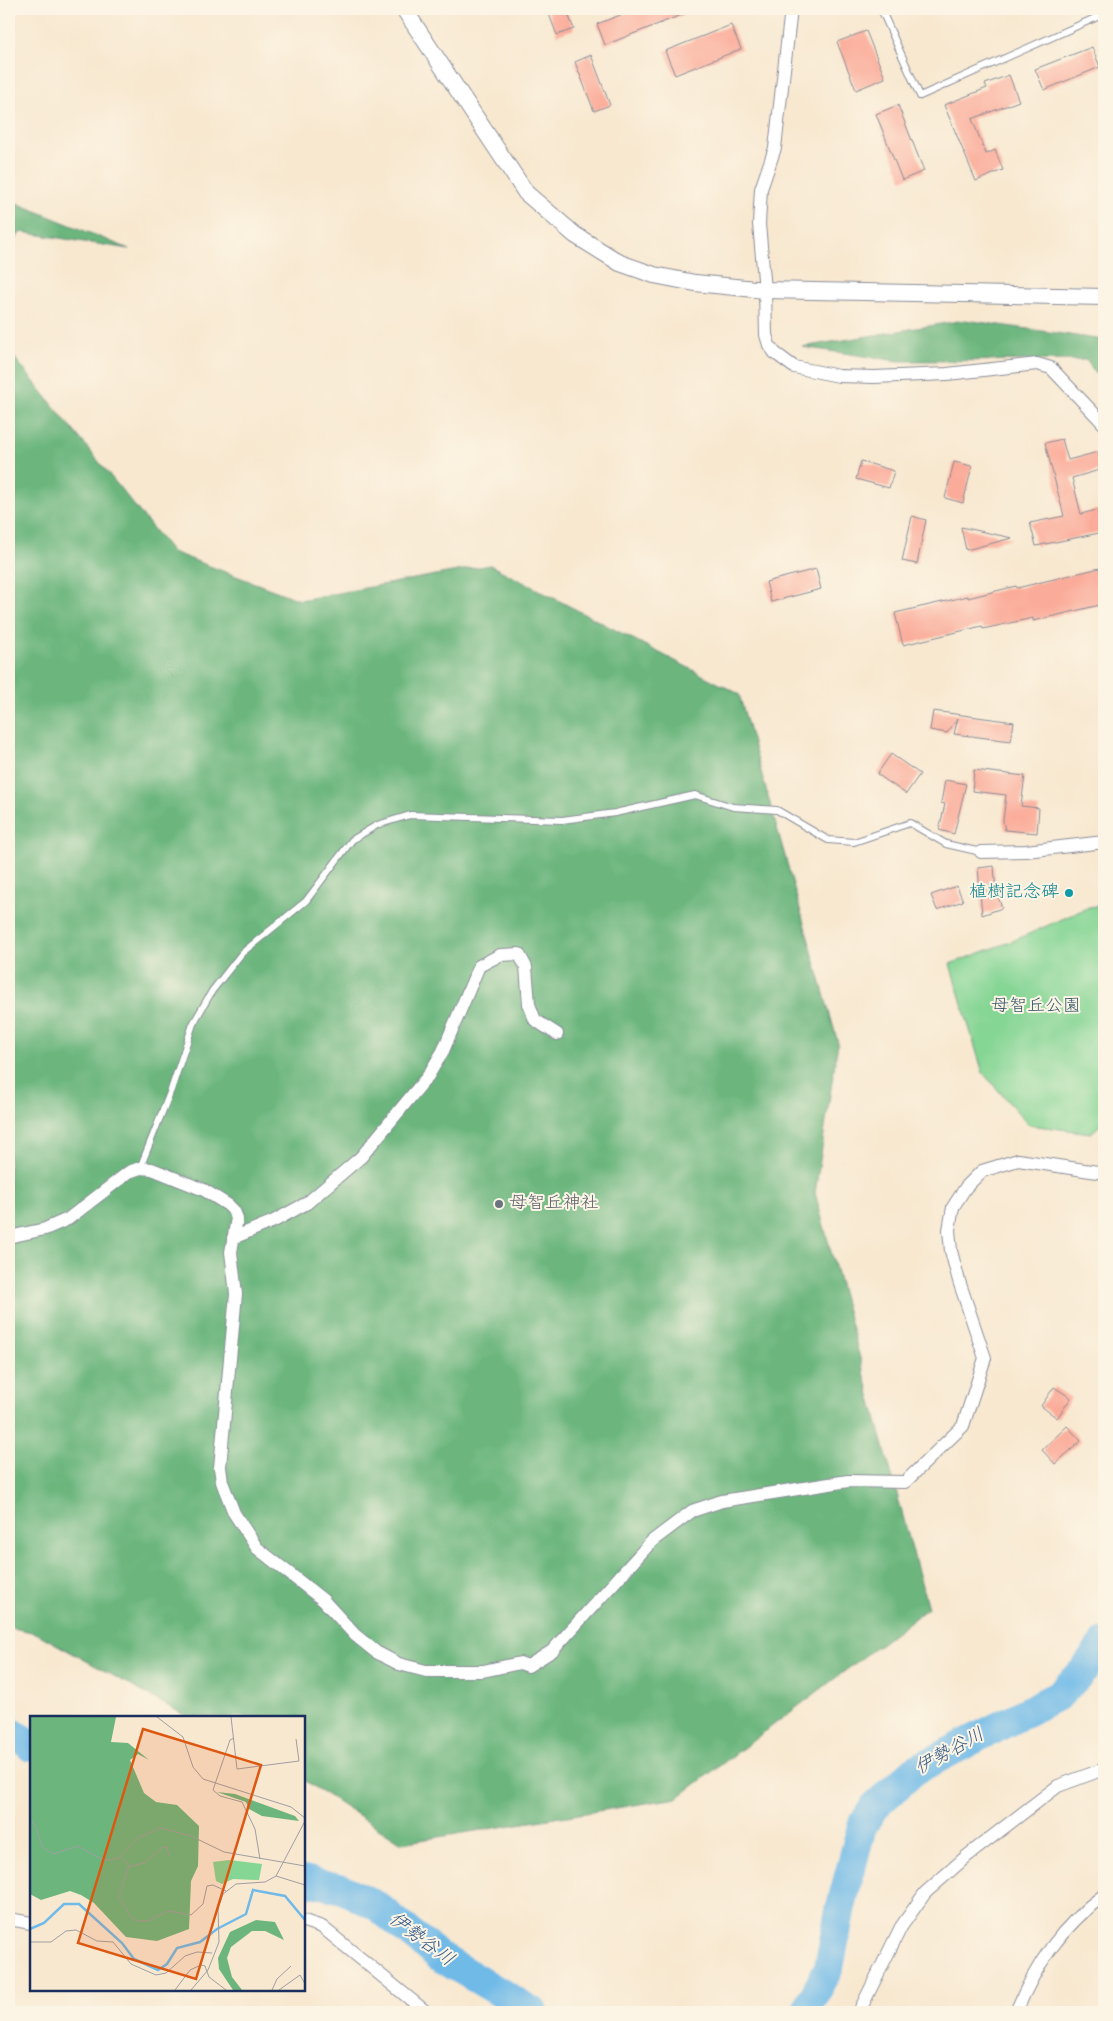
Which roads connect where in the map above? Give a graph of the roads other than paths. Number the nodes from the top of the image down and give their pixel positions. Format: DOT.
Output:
graph roads {
  1 [pos="404,9"];
  2 [pos="791,9"];
  3 [pos="881,9"];
  4 [pos="1104,14"];
  5 [pos="765,290"];
  6 [pos="1104,298"];
  7 [pos="1104,424"];
  8 [pos="1104,842"];
  9 [pos="981,852"];
  10 [pos="557,1034"];
  11 [pos="140,1168"];
  12 [pos="1104,1173"];
  13 [pos="9,1236"];
  14 [pos="233,1238"];
  15 [pos="1104,1769"];
  16 [pos="1104,1895"];
  17 [pos="9,1919"];
  18 [pos="305,1921"];
  19 [pos="30,1923"];
  20 [pos="426,2012"];
  21 [pos="859,2012"];
  22 [pos="1016,2012"];
  1 -- 5 [label="street"];
  2 -- 5 [label="street"];
  3 -- 4 [label="lane"];
  5 -- 6 [label="street"];
  5 -- 7 [label="street"];
  8 -- 9 [label="street"];
  9 -- 11 [label="lane"];
  10 -- 14 [label="street"];
  11 -- 13 [label="street"];
  11 -- 14 [label="street"];
  12 -- 14 [label="street"];
  15 -- 21 [label="street"];
  16 -- 22 [label="street"];
  17 -- 19 [label="street"];
  18 -- 20 [label="street"];
}
